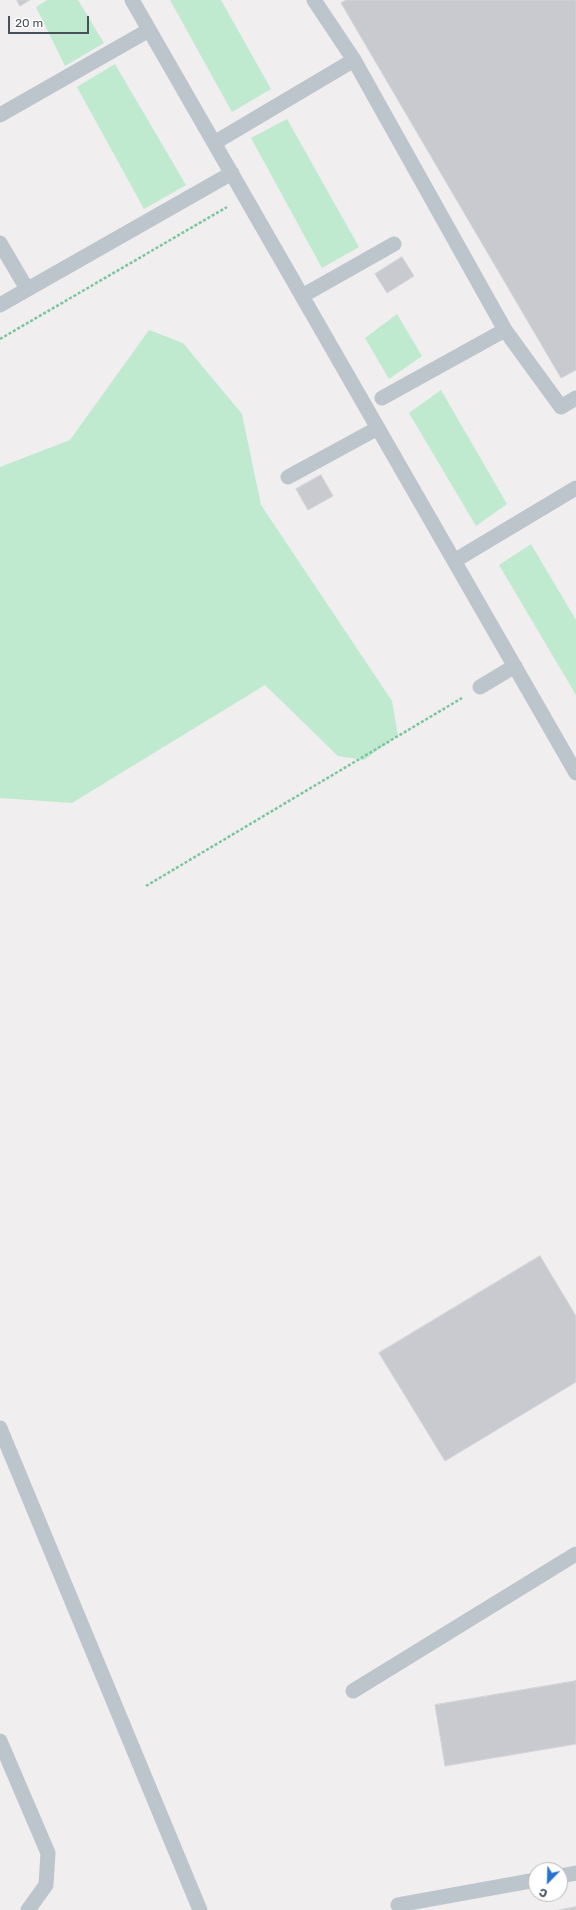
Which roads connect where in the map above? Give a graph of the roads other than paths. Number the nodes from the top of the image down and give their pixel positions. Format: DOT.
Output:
graph roads {
  1 [pos="132,0"];
  2 [pos="314,0"];
  3 [pos="149,30"];
  4 [pos="354,60"];
  5 [pos="0,115"];
  6 [pos="214,143"];
  7 [pos="232,173"];
  8 [pos="0,243"];
  9 [pos="394,244"];
  10 [pos="27,289"];
  11 [pos="302,296"];
  12 [pos="0,305"];
  13 [pos="505,330"];
  14 [pos="382,398"];
  15 [pos="576,398"];
  16 [pos="378,428"];
  17 [pos="288,477"];
  18 [pos="576,488"];
  19 [pos="454,561"];
  20 [pos="515,666"];
  21 [pos="480,687"];
  22 [pos="576,773"];
  23 [pos="0,1428"];
  24 [pos="576,1554"];
  25 [pos="353,1691"];
  26 [pos="0,1741"];
  27 [pos="528,1881"];
  28 [pos="398,1905"];
  29 [pos="28,1910"];
  30 [pos="200,1910"];
  1 -- 3 [label="lane"];
  2 -- 4 [label="lane"];
  3 -- 5 [label="lane"];
  3 -- 6 [label="lane"];
  4 -- 6 [label="lane"];
  4 -- 13 [label="lane"];
  6 -- 7 [label="lane"];
  7 -- 10 [label="lane"];
  7 -- 11 [label="lane"];
  8 -- 10 [label="lane"];
  9 -- 11 [label="lane"];
  10 -- 12 [label="lane"];
  11 -- 16 [label="lane"];
  13 -- 14 [label="lane"];
  13 -- 15 [label="lane"];
  16 -- 17 [label="lane"];
  16 -- 19 [label="lane"];
  18 -- 19 [label="lane"];
  19 -- 20 [label="lane"];
  20 -- 21 [label="lane"];
  20 -- 22 [label="lane"];
  23 -- 30 [label="lane"];
  24 -- 25 [label="lane"];
  26 -- 29 [label="lane"];
  27 -- 28 [label="lane"];
}
